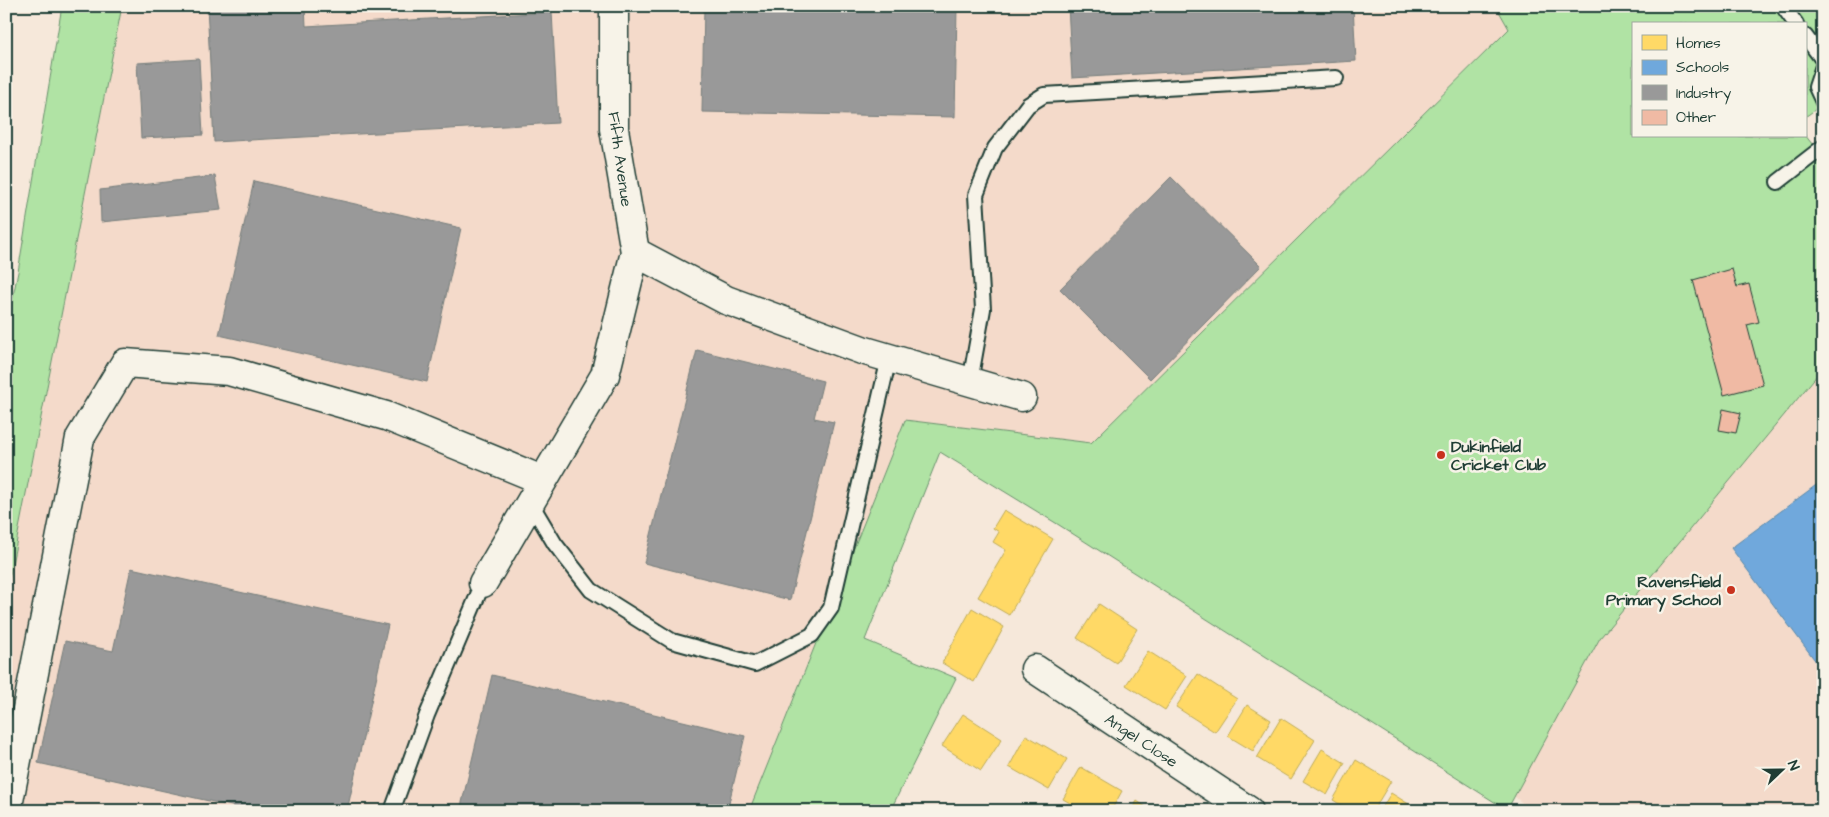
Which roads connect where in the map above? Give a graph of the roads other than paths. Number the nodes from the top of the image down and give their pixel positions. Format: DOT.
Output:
graph roads {
  1 [pos="614,6"];
  2 [pos="1788,6"];
  3 [pos="1795,22"];
  4 [pos="1806,37"];
  5 [pos="1823,60"];
  6 [pos="1823,66"];
  7 [pos="1336,78"];
  8 [pos="1823,102"];
  9 [pos="1823,147"];
  10 [pos="1778,182"];
  11 [pos="635,252"];
  12 [pos="889,358"];
  13 [pos="970,382"];
  14 [pos="1022,398"];
  15 [pos="536,491"];
  16 [pos="483,583"];
  17 [pos="1035,669"];
  18 [pos="7,811"];
  19 [pos="392,811"];
  20 [pos="1249,811"];
  1 -- 11 [label="street, Fifth Avenue"];
  2 -- 3 [label="lane"];
  4 -- 5 [label="lane"];
  6 -- 8 [label="lane"];
  7 -- 13 [label="lane"];
  9 -- 10 [label="lane"];
  11 -- 12 [label="street"];
  11 -- 15 [label="street"];
  12 -- 13 [label="street"];
  12 -- 15 [label="lane"];
  13 -- 14 [label="street"];
  15 -- 16 [label="street"];
  15 -- 18 [label="street"];
  16 -- 19 [label="lane"];
  17 -- 20 [label="street, Angel Close"];
}
